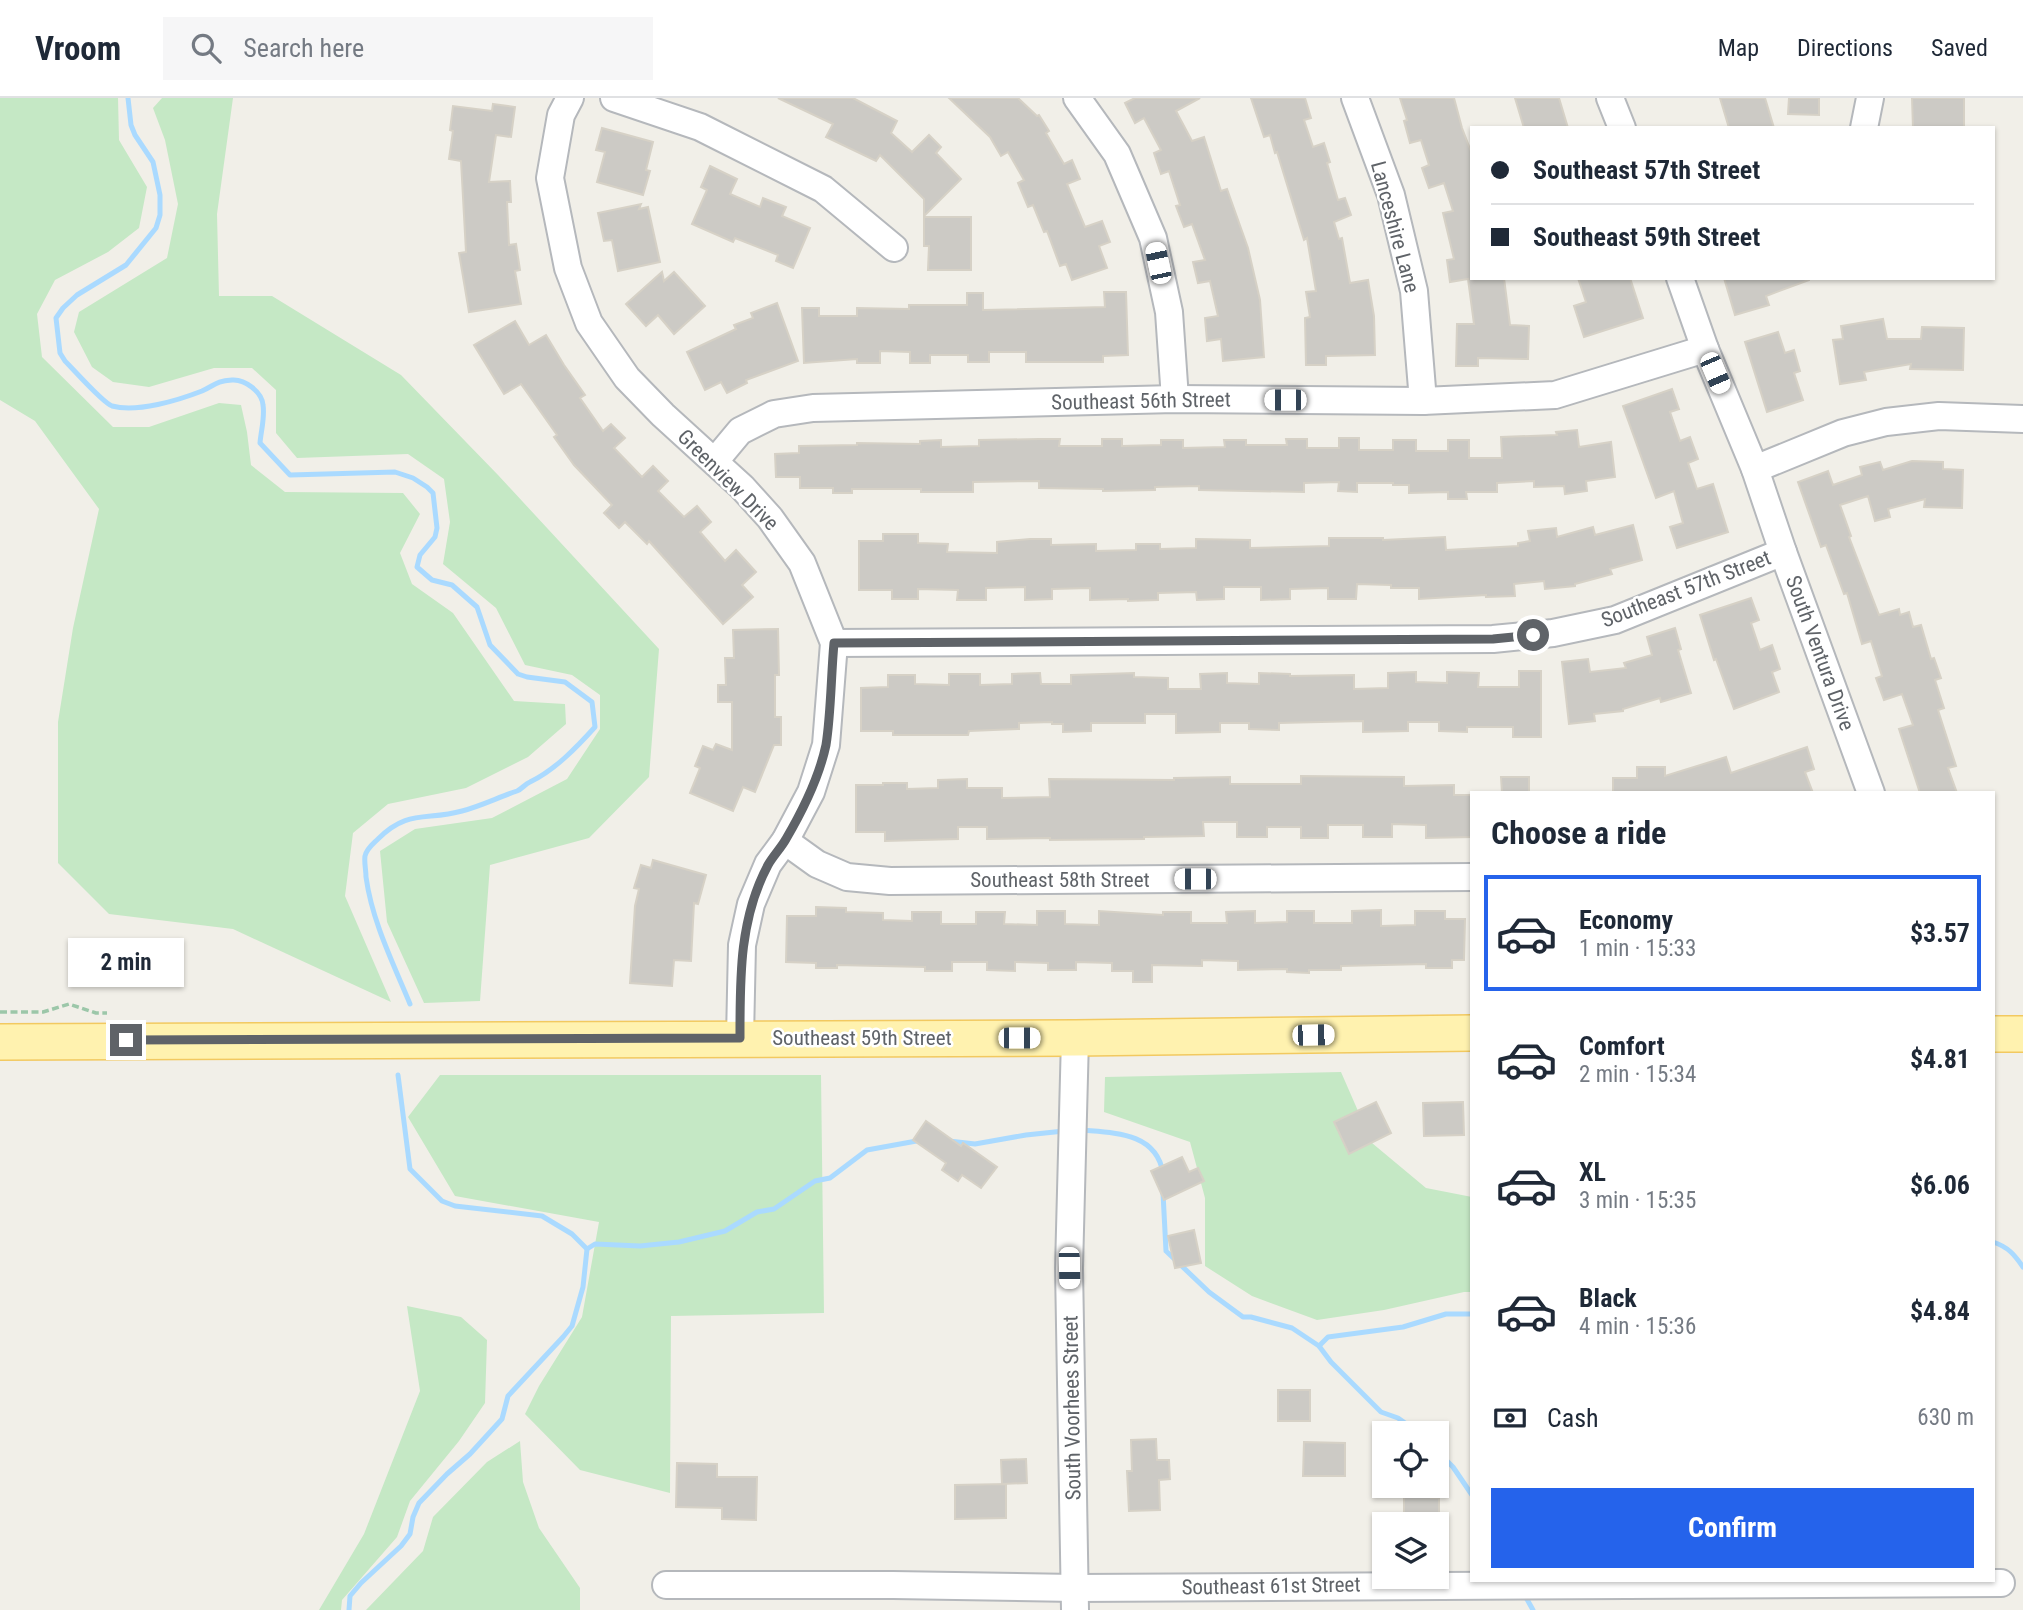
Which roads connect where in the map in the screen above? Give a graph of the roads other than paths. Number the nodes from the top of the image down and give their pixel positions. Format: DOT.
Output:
graph roads {
  1 [pos="570,98"];
  2 [pos="614,98"];
  3 [pos="1077,98"];
  4 [pos="1354,98"];
  5 [pos="1610,98"];
  6 [pos="1870,98"];
  7 [pos="1621,126"];
  8 [pos="1864,126"];
  9 [pos="894,248"];
  10 [pos="1681,280"];
  11 [pos="1705,349"];
  12 [pos="1175,399"];
  13 [pos="1423,401"];
  14 [pos="2023,419"];
  15 [pos="715,461"];
  16 [pos="1755,469"];
  17 [pos="1783,552"];
  18 [pos="834,643"];
  19 [pos="1870,791"];
  20 [pos="785,841"];
  21 [pos="1470,877"];
  22 [pos="1470,1033"];
  23 [pos="1995,1034"];
  24 [pos="2023,1034"];
  25 [pos="740,1038"];
  26 [pos="1075,1038"];
  27 [pos="0,1042"];
  28 [pos="1897,1582"];
  29 [pos="2001,1583"];
  30 [pos="666,1586"];
  31 [pos="1075,1599"];
  1 -- 15 [label="street, Greenview Drive"];
  2 -- 9 [label="street"];
  3 -- 12 [label="street"];
  4 -- 13 [label="street, Lanceshire Lane"];
  5 -- 7 [label="street"];
  6 -- 8 [label="street"];
  10 -- 11 [label="street, South Ventura Drive"];
  11 -- 13 [label="street, Southeast 56th Street"];
  11 -- 16 [label="street, South Ventura Drive"];
  12 -- 13 [label="street, Southeast 56th Street"];
  12 -- 15 [label="street, Southeast 56th Street"];
  14 -- 16 [label="street"];
  15 -- 18 [label="street, Greenview Drive"];
  16 -- 17 [label="street, South Ventura Drive"];
  17 -- 18 [label="street, Southeast 57th Street"];
  17 -- 19 [label="street, South Ventura Drive"];
  18 -- 20 [label="street, Greenview Drive"];
  20 -- 21 [label="street, Southeast 58th Street"];
  20 -- 25 [label="street, Greenview Drive"];
  22 -- 26 [label="main road, Southeast 59th Street"];
  23 -- 24 [label="main road"];
  25 -- 26 [label="main road, Southeast 59th Street"];
  25 -- 27 [label="main road, Southeast 59th Street"];
  26 -- 31 [label="street, South Voorhees Street"];
  28 -- 29 [label="street, Southeast 61st Street"];
  28 -- 31 [label="street, Southeast 61st Street"];
  30 -- 31 [label="street, Southeast 61st Street"];
}
